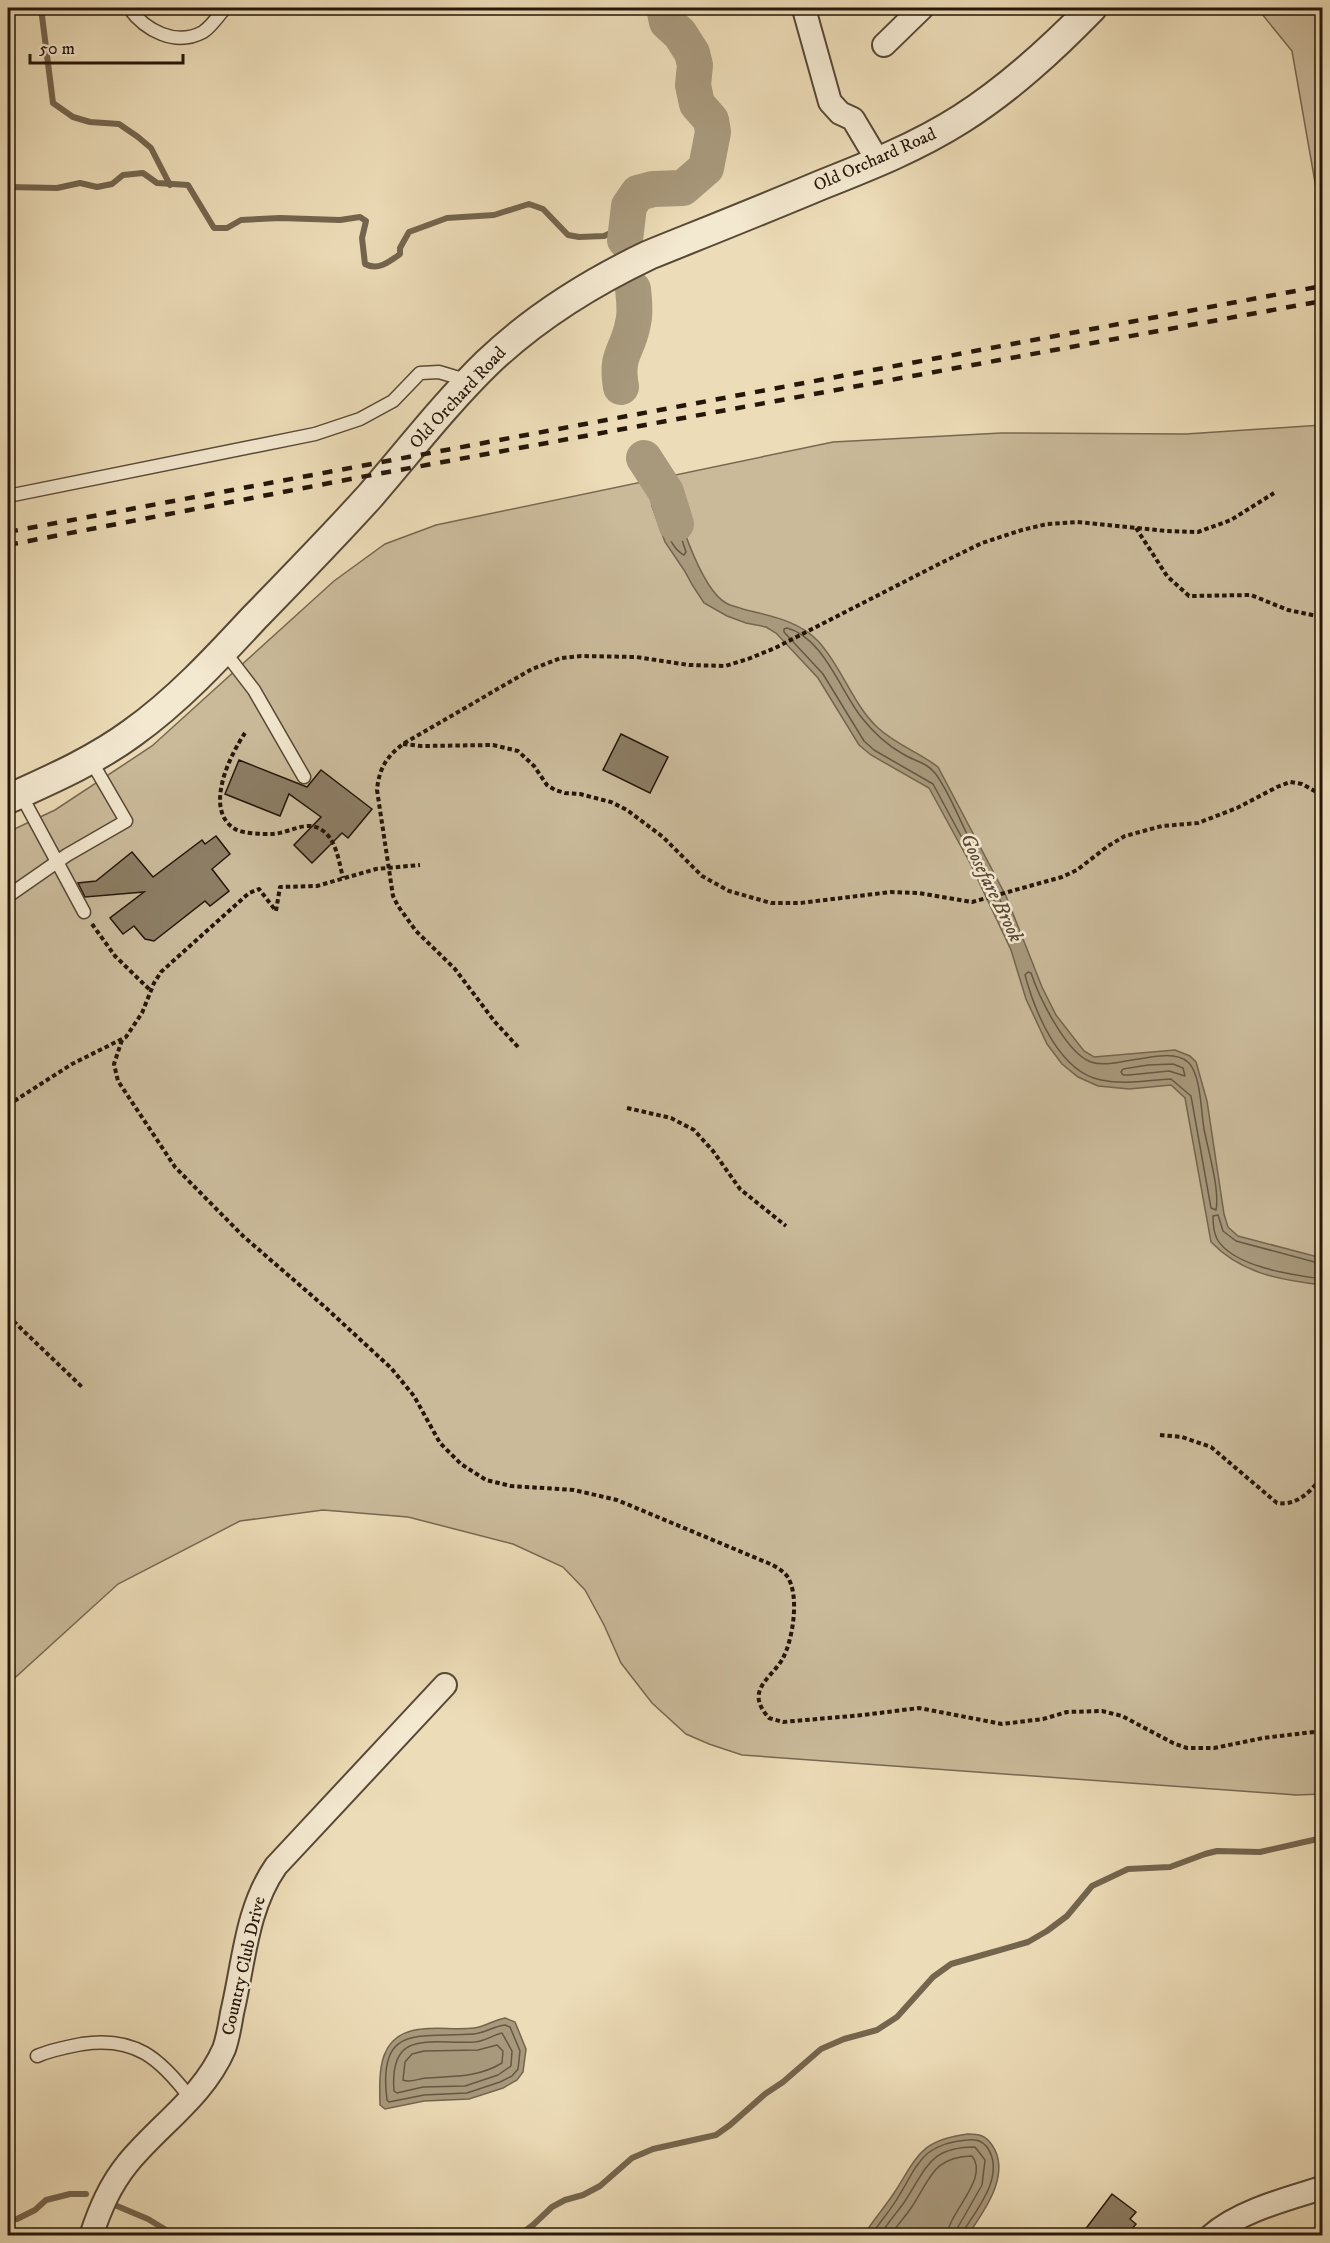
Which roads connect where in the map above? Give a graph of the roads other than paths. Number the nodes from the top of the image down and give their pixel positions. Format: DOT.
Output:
graph roads {
  1 [pos="129,8"];
  2 [pos="225,8"];
  3 [pos="922,8"];
  4 [pos="1092,8"];
  5 [pos="1321,8"];
  6 [pos="804,9"];
  7 [pos="1323,12"];
  8 [pos="884,45"];
  9 [pos="878,161"];
  10 [pos="470,381"];
  11 [pos="8,496"];
  12 [pos="224,651"];
  13 [pos="90,759"];
  14 [pos="304,777"];
  15 [pos="14,796"];
  16 [pos="57,862"];
  17 [pos="8,896"];
  18 [pos="84,912"];
  19 [pos="445,1685"];
  20 [pos="37,2056"];
  21 [pos="191,2099"];
  22 [pos="1323,2188"];
  23 [pos="91,2235"];
  24 [pos="1211,2235"];
  1 -- 2 [label="lane"];
  3 -- 8 [label="street"];
  4 -- 9 [label="street, Old Orchard Road"];
  5 -- 7 [label="lane"];
  6 -- 9 [label="street"];
  9 -- 10 [label="street, Old Orchard Road"];
  10 -- 11 [label="lane"];
  10 -- 12 [label="street, Old Orchard Road"];
  12 -- 13 [label="street, Old Orchard Road"];
  12 -- 14 [label="lane"];
  13 -- 15 [label="street, Old Orchard Road"];
  13 -- 16 [label="lane"];
  15 -- 16 [label="lane"];
  16 -- 17 [label="lane"];
  16 -- 18 [label="lane"];
  19 -- 21 [label="street, Country Club Drive"];
  20 -- 21 [label="lane"];
  21 -- 23 [label="street, Country Club Drive"];
  22 -- 24 [label="street"];
}
